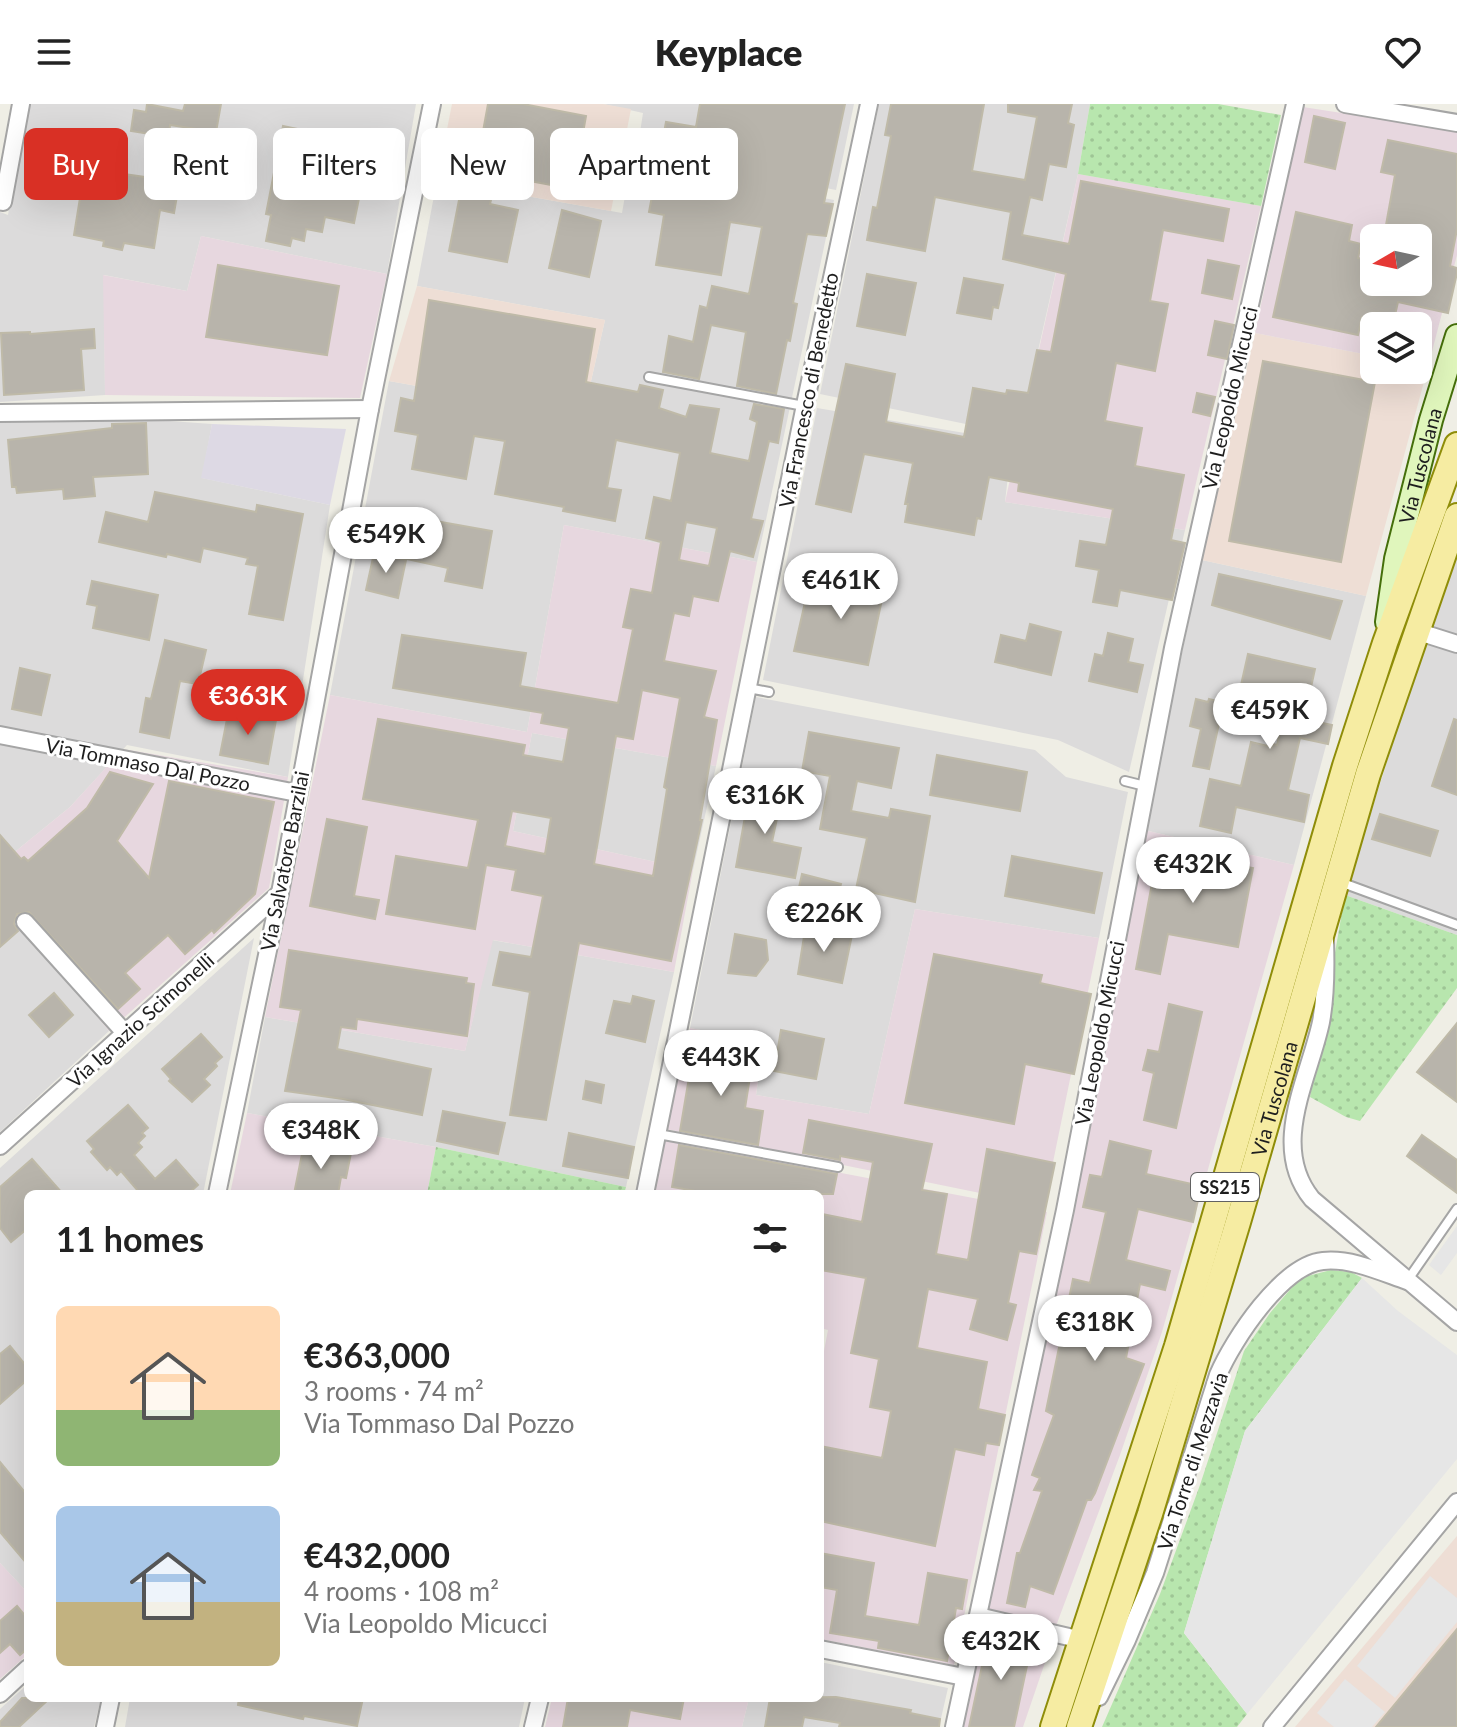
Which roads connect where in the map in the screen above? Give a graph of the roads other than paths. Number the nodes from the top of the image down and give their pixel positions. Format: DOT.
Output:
graph roads {
  1 [pos="21,104"];
  2 [pos="432,104"];
  3 [pos="869,104"];
  4 [pos="1295,104"];
  5 [pos="1345,104"];
  6 [pos="1457,123"];
  7 [pos="3,202"];
  8 [pos="1457,336"];
  9 [pos="649,377"];
  10 [pos="804,406"];
  11 [pos="370,409"];
  12 [pos="0,413"];
  13 [pos="1457,445"];
  14 [pos="1457,516"];
  15 [pos="1416,631"];
  16 [pos="1385,643"];
  17 [pos="1457,644"];
  18 [pos="748,688"];
  19 [pos="769,692"];
  20 [pos="0,735"];
  21 [pos="1125,781"];
  22 [pos="1145,786"];
  23 [pos="297,793"];
  24 [pos="1335,881"];
  25 [pos="280,893"];
  26 [pos="25,922"];
  27 [pos="1323,924"];
  28 [pos="1457,925"];
  29 [pos="126,1034"];
  30 [pos="657,1134"];
  31 [pos="0,1146"];
  32 [pos="838,1167"];
  33 [pos="218,1190"];
  34 [pos="646,1190"];
  35 [pos="1457,1209"];
  36 [pos="1407,1281"];
  37 [pos="1457,1322"];
  38 [pos="1457,1502"];
  39 [pos="978,1616"];
  40 [pos="1082,1640"];
  41 [pos="824,1650"];
  42 [pos="24,1672"];
  43 [pos="964,1677"];
  44 [pos="0,1694"];
  45 [pos="110,1702"];
  46 [pos="539,1702"];
  47 [pos="105,1727"];
  48 [pos="533,1727"];
  49 [pos="954,1727"];
  50 [pos="1053,1727"];
  51 [pos="1082,1727"];
  52 [pos="1272,1727"];
  1 -- 7 [label="street"];
  2 -- 11 [label="street, Via Salvatore Barzilai"];
  3 -- 10 [label="street, Via Francesco di Benedetto"];
  4 -- 22 [label="street, Via Leopoldo Micucci"];
  5 -- 6 [label="street"];
  8 -- 16 [label="street, Via Tuscolana"];
  9 -- 10 [label="lane"];
  10 -- 18 [label="street, Via Francesco di Benedetto"];
  11 -- 12 [label="street"];
  11 -- 23 [label="street, Via Salvatore Barzilai"];
  13 -- 16 [label="main road, Via Tuscolana / SS215"];
  14 -- 15 [label="main road, Via Tuscolana / SS215"];
  15 -- 17 [label="street"];
  15 -- 24 [label="main road, Via Tuscolana / SS215"];
  16 -- 40 [label="main road, Via Tuscolana / SS215"];
  18 -- 19 [label="lane"];
  18 -- 30 [label="street, Via Francesco di Benedetto"];
  20 -- 23 [label="street, Via Tommaso Dal Pozzo"];
  21 -- 22 [label="lane"];
  22 -- 39 [label="street, Via Leopoldo Micucci"];
  23 -- 25 [label="street, Via Salvatore Barzilai"];
  24 -- 27 [label="main road, Via Tuscolana / SS215"];
  24 -- 28 [label="lane"];
  25 -- 29 [label="street, Via Ignazio Scimonelli"];
  25 -- 33 [label="street, Via Salvatore Barzilai"];
  26 -- 29 [label="street"];
  27 -- 36 [label="street, Via Torre di Mezzavia"];
  27 -- 51 [label="main road, Via Tuscolana / SS215"];
  29 -- 31 [label="street, Via Ignazio Scimonelli"];
  30 -- 32 [label="lane"];
  30 -- 34 [label="street, Via Francesco di Benedetto"];
  35 -- 36 [label="lane"];
  36 -- 37 [label="street, Via Torre di Mezzavia"];
  36 -- 51 [label="street, Via Torre di Mezzavia"];
  38 -- 52 [label="street"];
  39 -- 40 [label="street"];
  39 -- 43 [label="street, Via Leopoldo Micucci"];
  40 -- 50 [label="main road, Via Tuscolana / SS215"];
  41 -- 43 [label="street"];
  42 -- 44 [label="street"];
  43 -- 49 [label="street, Via Leopoldo Micucci"];
  45 -- 47 [label="street"];
  46 -- 48 [label="street"];
}
